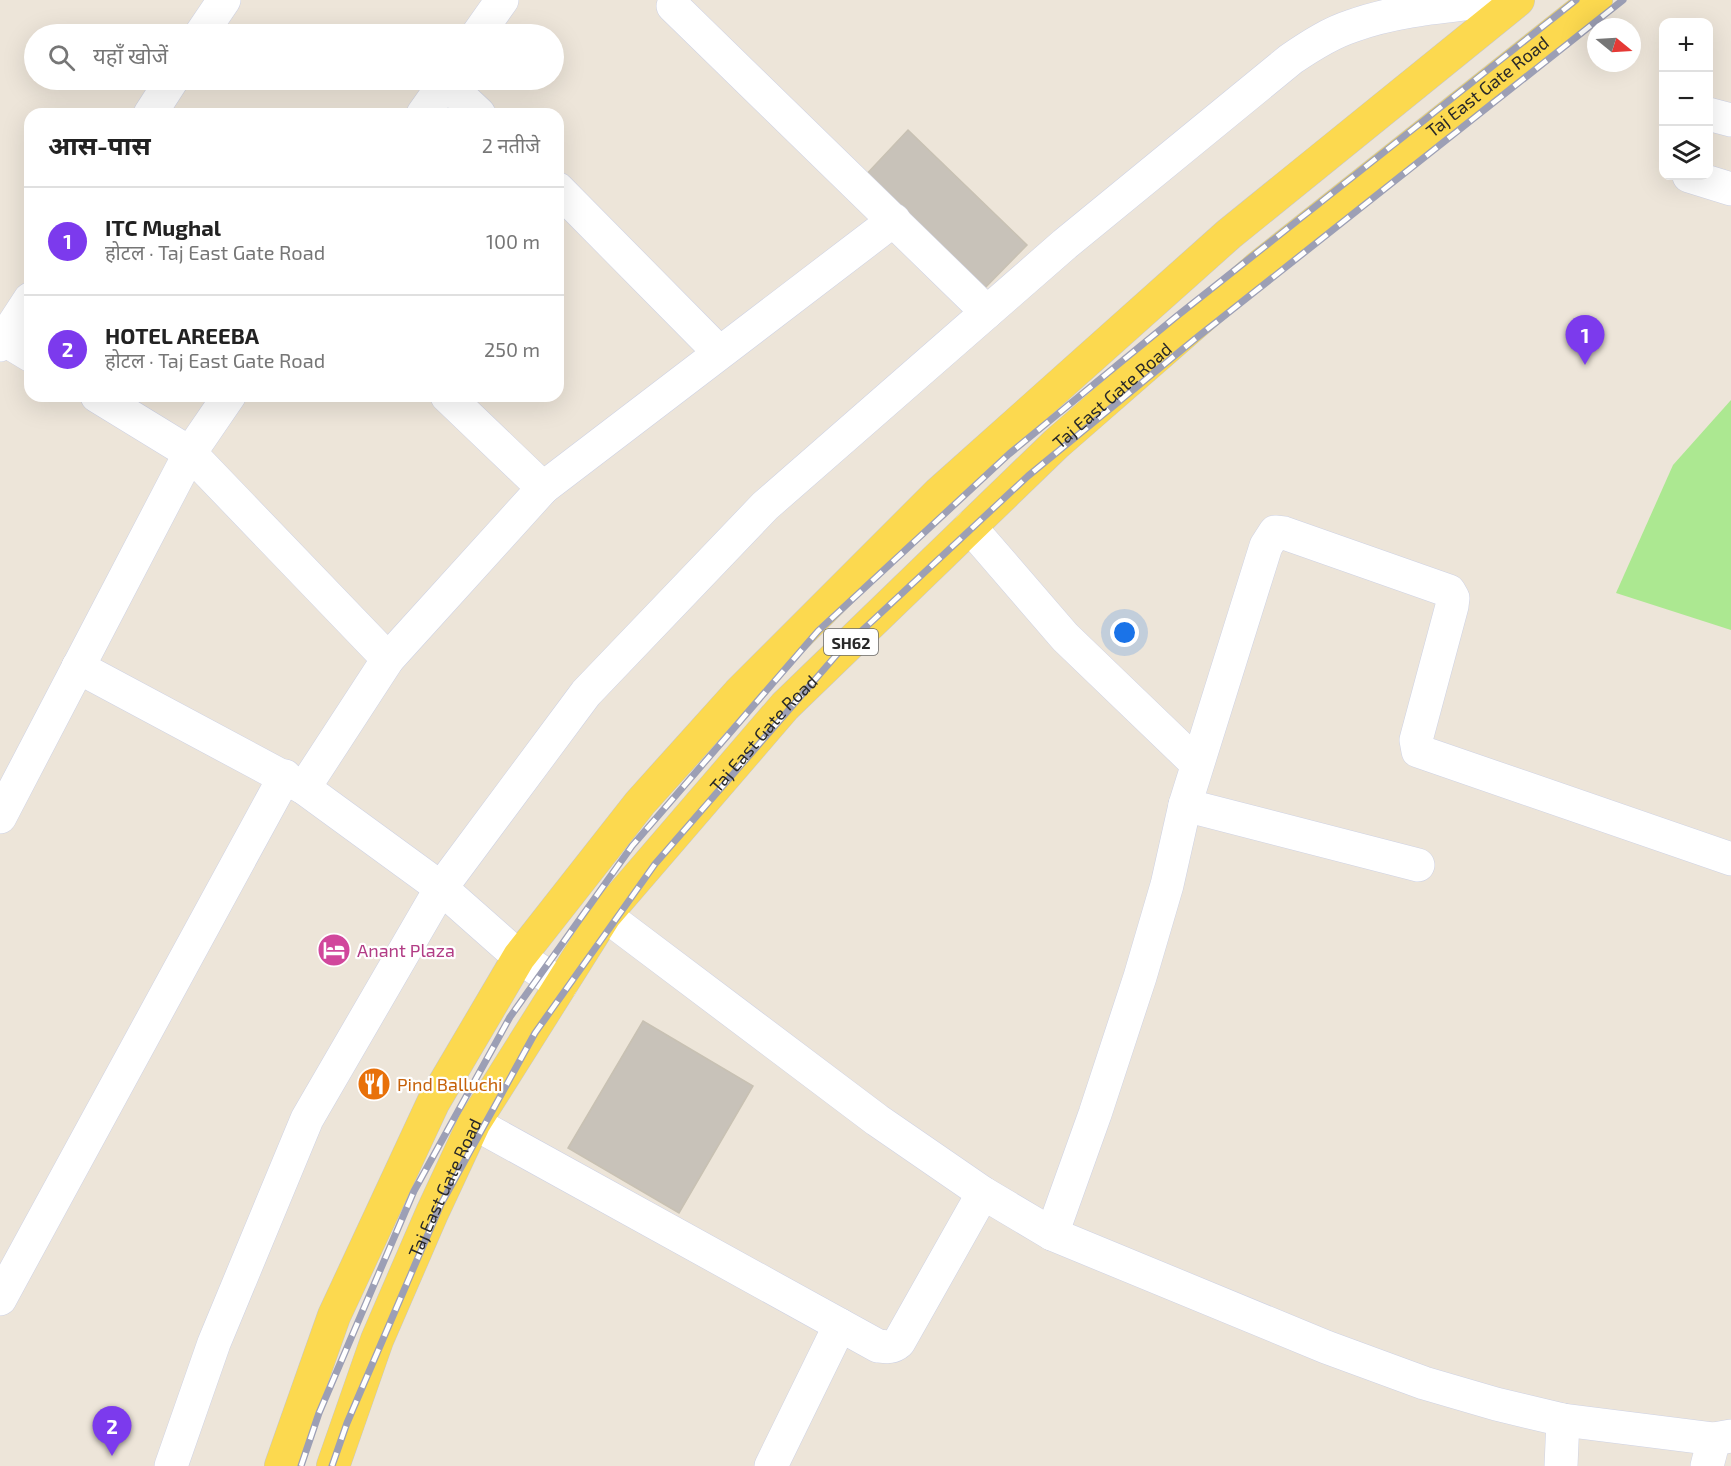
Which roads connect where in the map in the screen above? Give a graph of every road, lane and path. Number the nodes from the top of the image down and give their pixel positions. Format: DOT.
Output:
graph roads {
  1 [pos="224,0"];
  2 [pos="502,0"];
  3 [pos="1500,0"];
  4 [pos="1518,0"];
  5 [pos="1596,0"];
  6 [pos="673,6"];
  7 [pos="1392,6"];
  8 [pos="208,24"];
  9 [pos="485,24"];
  10 [pos="166,90"];
  11 [pos="440,90"];
  12 [pos="455,90"];
  13 [pos="154,108"];
  14 [pos="427,108"];
  15 [pos="473,108"];
  16 [pos="1713,115"];
  17 [pos="1731,120"];
  18 [pos="1702,180"];
  19 [pos="1731,189"];
  20 [pos="564,195"];
  21 [pos="894,220"];
  22 [pos="24,312"];
  23 [pos="987,312"];
  24 [pos="9,344"];
  25 [pos="719,352"];
  26 [pos="107,402"];
  27 [pos="225,402"];
  28 [pos="453,402"];
  29 [pos="190,453"];
  30 [pos="543,488"];
  31 [pos="970,527"];
  32 [pos="388,659"];
  33 [pos="78,667"];
  34 [pos="1197,764"];
  35 [pos="295,782"];
  36 [pos="1185,805"];
  37 [pos="0,817"];
  38 [pos="1731,859"];
  39 [pos="1418,865"];
  40 [pos="441,888"];
  41 [pos="605,915"];
  42 [pos="519,957"];
  43 [pos="561,986"];
  44 [pos="474,1123"];
  45 [pos="983,1193"];
  46 [pos="1052,1234"];
  47 [pos="0,1299"];
  48 [pos="840,1325"];
  49 [pos="1563,1420"];
  50 [pos="1717,1447"];
  51 [pos="171,1466"];
  52 [pos="281,1466"];
  53 [pos="333,1466"];
  54 [pos="771,1466"];
  55 [pos="1561,1466"];
  1 -- 8 [label="street"];
  2 -- 9 [label="street"];
  3 -- 7 [label="street"];
  4 -- 42 [label="main road, SH62"];
  5 -- 31 [label="main road, Taj East Gate Road / SH62"];
  6 -- 21 [label="street"];
  7 -- 23 [label="street"];
  10 -- 13 [label="street"];
  11 -- 14 [label="street"];
  12 -- 15 [label="street"];
  16 -- 17 [label="street"];
  18 -- 19 [label="street"];
  20 -- 25 [label="street"];
  21 -- 23 [label="street"];
  21 -- 25 [label="street"];
  22 -- 24 [label="street"];
  23 -- 40 [label="street"];
  25 -- 30 [label="street"];
  26 -- 29 [label="street"];
  27 -- 29 [label="street"];
  28 -- 30 [label="street"];
  29 -- 32 [label="street"];
  29 -- 33 [label="street"];
  30 -- 32 [label="street"];
  31 -- 34 [label="street"];
  31 -- 41 [label="main road, Taj East Gate Road / SH62"];
  32 -- 35 [label="street"];
  33 -- 35 [label="street"];
  33 -- 37 [label="street"];
  34 -- 36 [label="street"];
  34 -- 38 [label="street"];
  35 -- 40 [label="street"];
  35 -- 47 [label="street"];
  36 -- 39 [label="street"];
  36 -- 46 [label="street"];
  40 -- 42 [label="street"];
  40 -- 51 [label="street"];
  41 -- 43 [label="main road, Taj East Gate Road / SH62"];
  41 -- 45 [label="street"];
  42 -- 43 [label="street"];
  42 -- 52 [label="main road, SH62"];
  43 -- 44 [label="main road, Taj East Gate Road / SH62"];
  44 -- 48 [label="street"];
  44 -- 53 [label="main road, Taj East Gate Road / SH62"];
  45 -- 46 [label="street"];
  45 -- 48 [label="street"];
  46 -- 49 [label="street"];
  48 -- 54 [label="street"];
  49 -- 50 [label="street"];
  49 -- 55 [label="street"];
}
